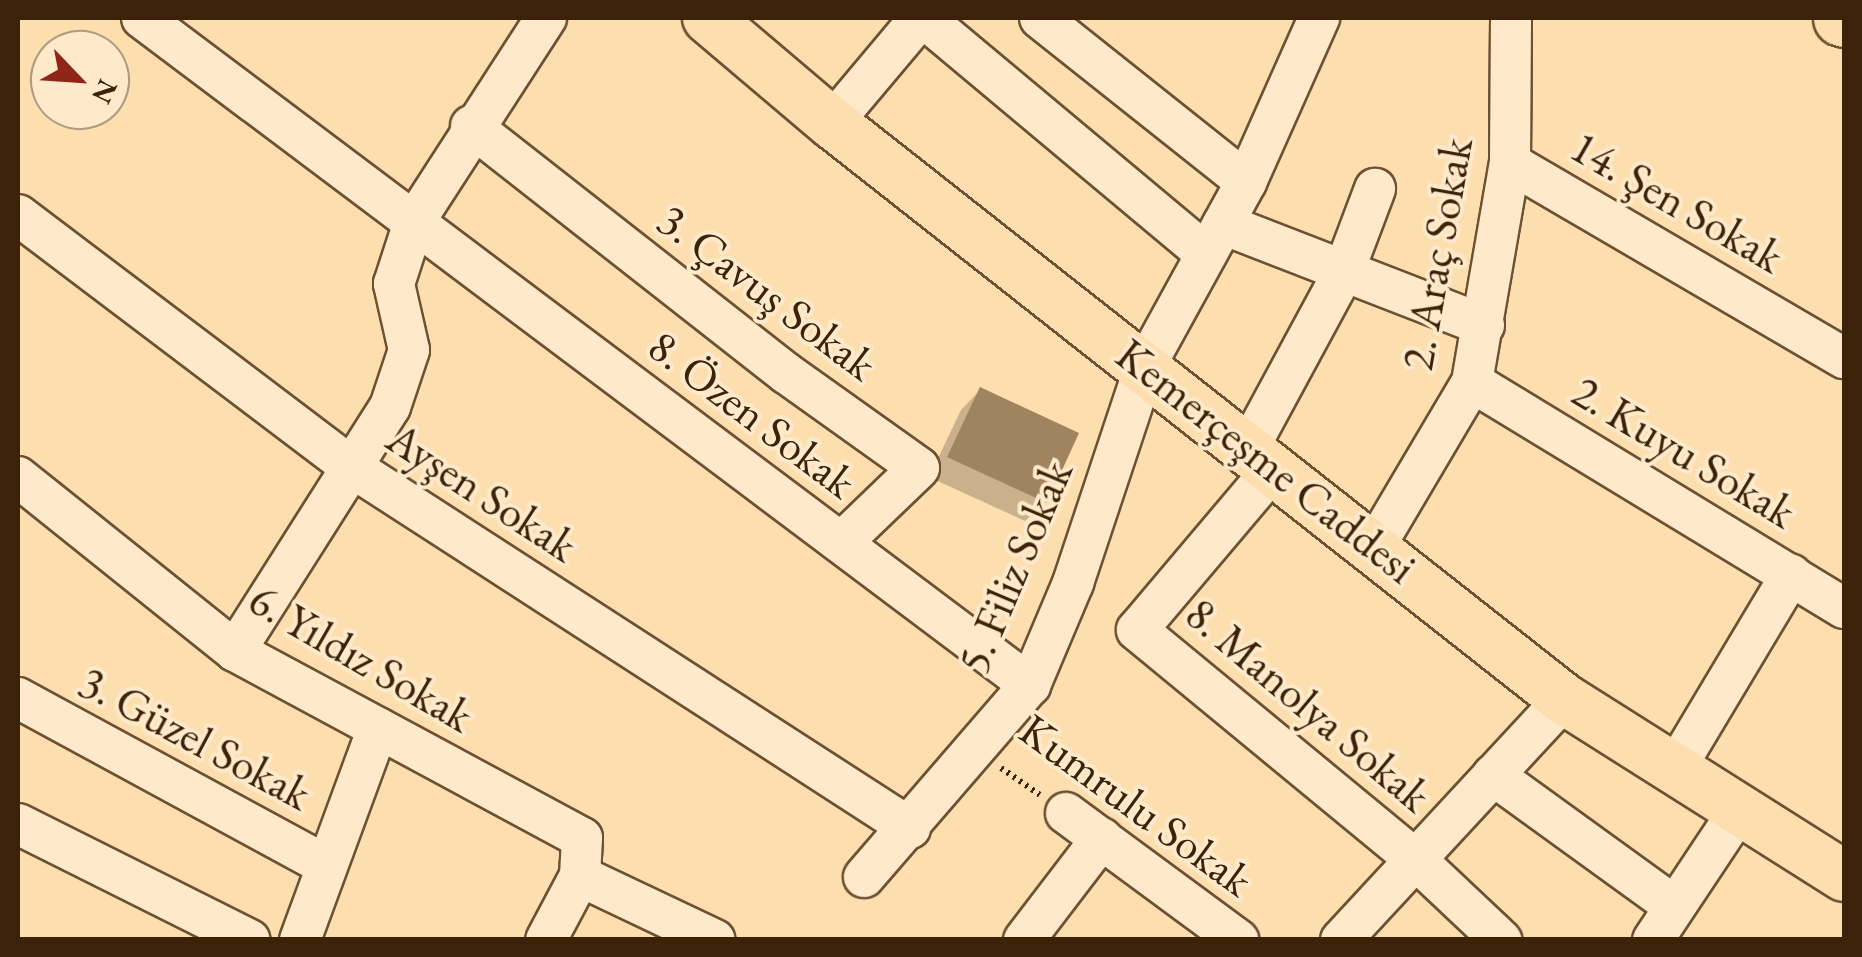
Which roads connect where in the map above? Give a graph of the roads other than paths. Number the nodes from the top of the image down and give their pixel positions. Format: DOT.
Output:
graph roads {
  1 [pos="142,18"];
  2 [pos="546,18"];
  3 [pos="708,18"];
  4 [pos="922,18"];
  5 [pos="1040,18"];
  6 [pos="1319,18"];
  7 [pos="1510,18"];
  8 [pos="832,123"];
  9 [pos="472,126"];
  10 [pos="1510,163"];
  11 [pos="1246,182"];
  12 [pos="1375,189"];
  13 [pos="18,215"];
  14 [pos="414,222"];
  15 [pos="1215,240"];
  16 [pos="1344,271"];
  17 [pos="1484,324"];
  18 [pos="1844,358"];
  19 [pos="1145,366"];
  20 [pos="1472,382"];
  21 [pos="1261,457"];
  22 [pos="350,466"];
  23 [pos="18,477"];
  24 [pos="841,543"];
  25 [pos="1375,546"];
  26 [pos="1790,575"];
  27 [pos="1844,608"];
  28 [pos="235,651"];
  29 [pos="1030,685"];
  30 [pos="18,698"];
  31 [pos="1564,699"];
  32 [pos="378,728"];
  33 [pos="1673,772"];
  34 [pos="1492,775"];
  35 [pos="1738,812"];
  36 [pos="1066,813"];
  37 [pos="18,824"];
  38 [pos="910,828"];
  39 [pos="1102,838"];
  40 [pos="1414,858"];
  41 [pos="326,864"];
  42 [pos="580,876"];
  43 [pos="1844,876"];
  44 [pos="864,877"];
  45 [pos="1664,923"];
  46 [pos="250,940"];
  47 [pos="300,940"];
  48 [pos="546,940"];
  49 [pos="714,940"];
  50 [pos="1024,940"];
  51 [pos="1238,940"];
  52 [pos="1341,940"];
  53 [pos="1500,940"];
  1 -- 14 [label="street, 8. Özen Sokak"];
  2 -- 9 [label="street"];
  3 -- 8 [label="main road, Kemerçeşme Caddesi"];
  4 -- 8 [label="street"];
  4 -- 15 [label="street"];
  5 -- 11 [label="street"];
  6 -- 11 [label="street, 5. Filiz Sokak"];
  7 -- 10 [label="street, 2. Araç Sokak"];
  8 -- 19 [label="main road, Kemerçeşme Caddesi"];
  9 -- 14 [label="street"];
  9 -- 24 [label="street, 3. Çavuş Sokak"];
  10 -- 17 [label="street, 2. Araç Sokak"];
  10 -- 18 [label="street, 14. Şen Sokak"];
  11 -- 15 [label="street, 5. Filiz Sokak"];
  12 -- 16 [label="street"];
  13 -- 22 [label="street, Ayşen Sokak"];
  14 -- 22 [label="street"];
  14 -- 24 [label="street, 8. Özen Sokak"];
  15 -- 16 [label="street"];
  15 -- 19 [label="street, 5. Filiz Sokak"];
  16 -- 17 [label="street"];
  16 -- 21 [label="street"];
  17 -- 20 [label="street, 2. Araç Sokak"];
  19 -- 21 [label="main road, Kemerçeşme Caddesi"];
  19 -- 29 [label="street, 5. Filiz Sokak"];
  20 -- 25 [label="street, 2. Araç Sokak"];
  20 -- 26 [label="street, 2. Kuyu Sokak"];
  21 -- 25 [label="main road, Kemerçeşme Caddesi"];
  21 -- 40 [label="street, 8. Manolya Sokak"];
  22 -- 28 [label="street"];
  22 -- 38 [label="street, Ayşen Sokak"];
  23 -- 28 [label="street, 6. Yıldız Sokak"];
  24 -- 29 [label="street, 8. Özen Sokak"];
  25 -- 31 [label="main road, Kemerçeşme Caddesi"];
  26 -- 27 [label="street, 2. Kuyu Sokak"];
  26 -- 33 [label="street"];
  28 -- 32 [label="street, 6. Yıldız Sokak"];
  29 -- 38 [label="street, 5. Filiz Sokak"];
  30 -- 41 [label="street, 3. Güzel Sokak"];
  31 -- 33 [label="main road, Kemerçeşme Caddesi"];
  31 -- 34 [label="street"];
  32 -- 41 [label="street"];
  32 -- 42 [label="street, 6. Yıldız Sokak"];
  33 -- 35 [label="main road, Kemerçeşme Caddesi"];
  34 -- 40 [label="street"];
  34 -- 45 [label="street"];
  35 -- 43 [label="main road, Kemerçeşme Caddesi"];
  35 -- 45 [label="street"];
  36 -- 39 [label="street, Kumrulu Sokak"];
  37 -- 46 [label="street"];
  38 -- 44 [label="street, 5. Filiz Sokak"];
  39 -- 50 [label="street"];
  39 -- 51 [label="street, Kumrulu Sokak"];
  40 -- 52 [label="street"];
  40 -- 53 [label="street, 8. Manolya Sokak"];
  41 -- 47 [label="street"];
  42 -- 48 [label="street"];
  42 -- 49 [label="street"];
}
